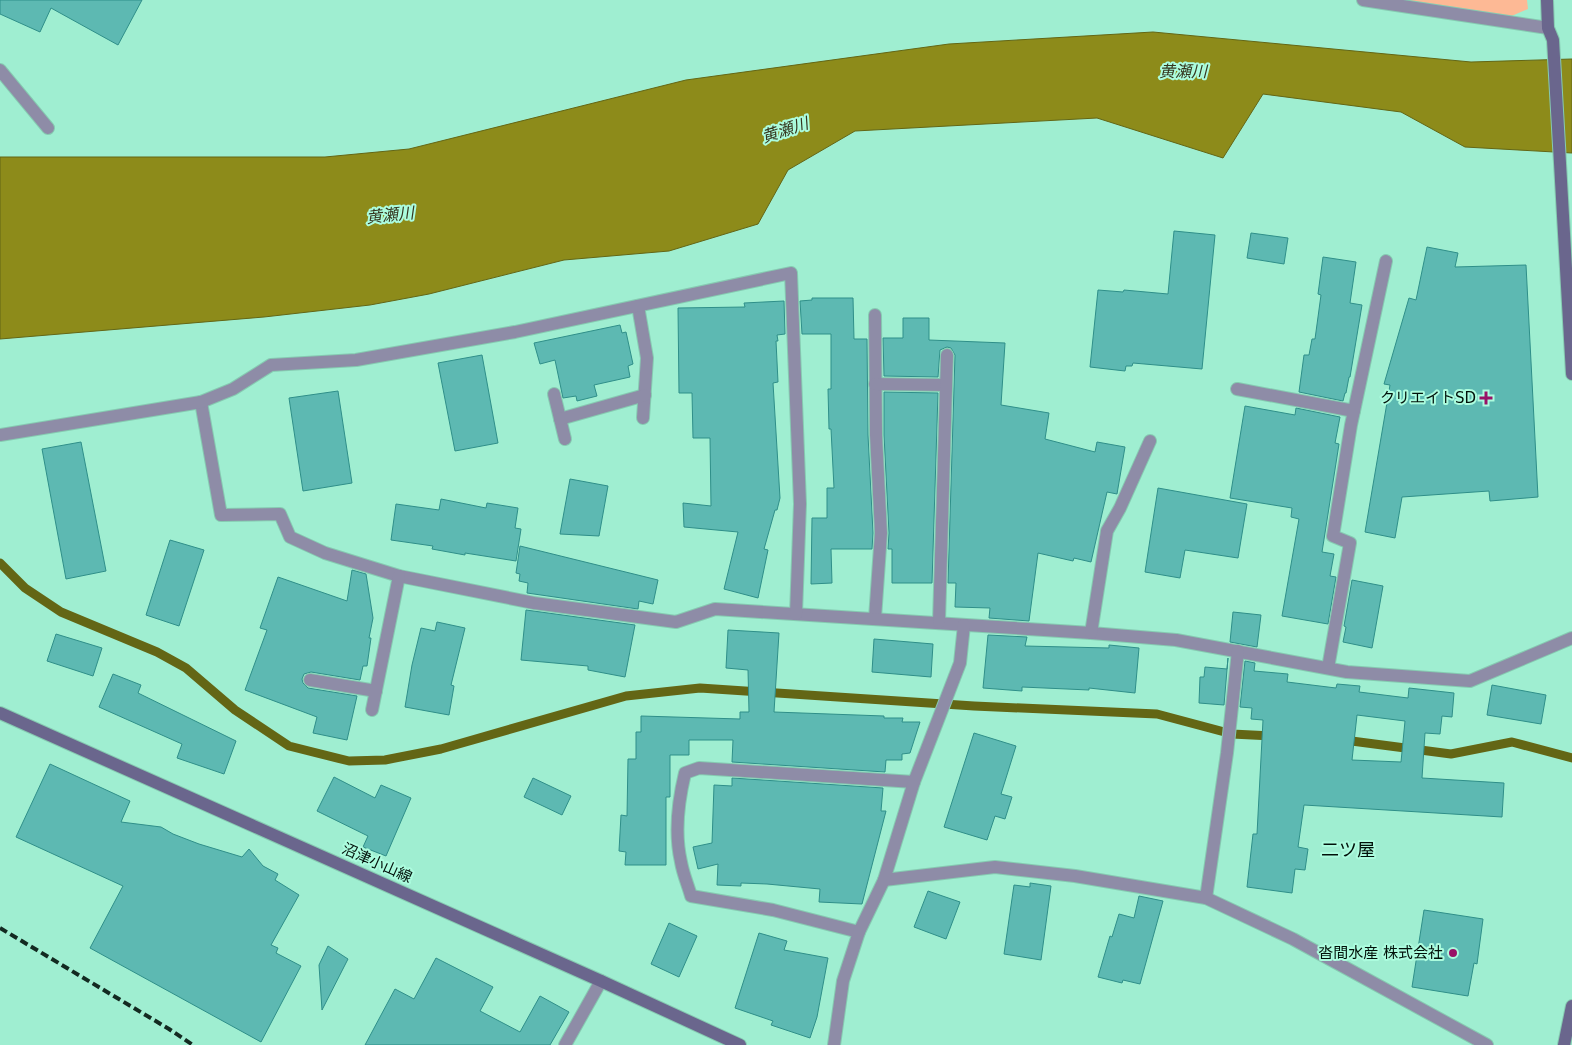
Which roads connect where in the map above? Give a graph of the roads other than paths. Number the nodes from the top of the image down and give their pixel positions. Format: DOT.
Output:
graph roads {
  1 [pos="1363,0"];
  2 [pos="1547,0"];
  3 [pos="1548,28"];
  4 [pos="0,70"];
  5 [pos="48,128"];
  6 [pos="1386,261"];
  7 [pos="1569,270"];
  8 [pos="638,306"];
  9 [pos="875,315"];
  10 [pos="946,355"];
  11 [pos="1572,374"];
  12 [pos="875,384"];
  13 [pos="946,385"];
  14 [pos="1237,389"];
  15 [pos="554,394"];
  16 [pos="645,395"];
  17 [pos="201,402"];
  18 [pos="1354,411"];
  19 [pos="643,418"];
  20 [pos="560,420"];
  21 [pos="0,435"];
  22 [pos="565,439"];
  23 [pos="1150,441"];
  24 [pos="399,576"];
  25 [pos="796,614"];
  26 [pos="875,618"];
  27 [pos="939,622"];
  28 [pos="964,624"];
  29 [pos="1091,633"];
  30 [pos="1572,638"];
  31 [pos="1238,651"];
  32 [pos="1328,668"];
  33 [pos="310,680"];
  34 [pos="376,691"];
  35 [pos="372,710"];
  36 [pos="0,713"];
  37 [pos="914,782"];
  38 [pos="884,880"];
  39 [pos="1206,898"];
  40 [pos="859,932"];
  41 [pos="601,981"];
  42 [pos="1572,1006"];
  43 [pos="565,1045"];
  44 [pos="740,1045"];
  45 [pos="834,1045"];
  46 [pos="1487,1045"];
  47 [pos="1564,1045"];
  1 -- 3 [label="street"];
  2 -- 3 [label="main road"];
  3 -- 7 [label="main road"];
  4 -- 5 [label="street"];
  6 -- 18 [label="street"];
  7 -- 11 [label="main road"];
  8 -- 16 [label="street"];
  8 -- 17 [label="street"];
  8 -- 25 [label="street"];
  9 -- 12 [label="street"];
  10 -- 13 [label="street"];
  12 -- 13 [label="street"];
  12 -- 26 [label="street"];
  13 -- 27 [label="street"];
  14 -- 18 [label="street"];
  15 -- 20 [label="street"];
  16 -- 19 [label="street"];
  16 -- 20 [label="street"];
  17 -- 21 [label="street"];
  17 -- 24 [label="street"];
  18 -- 32 [label="street"];
  20 -- 22 [label="street"];
  23 -- 29 [label="street"];
  24 -- 25 [label="street"];
  24 -- 34 [label="street"];
  25 -- 26 [label="street"];
  26 -- 27 [label="street"];
  27 -- 28 [label="street"];
  28 -- 29 [label="street"];
  28 -- 37 [label="street"];
  29 -- 31 [label="street"];
  30 -- 32 [label="street"];
  31 -- 32 [label="street"];
  31 -- 39 [label="street"];
  33 -- 34 [label="street"];
  34 -- 35 [label="street"];
  36 -- 41 [label="main road, 沼津小山線"];
  37 -- 38 [label="street"];
  37 -- 40 [label="street"];
  38 -- 39 [label="street"];
  38 -- 40 [label="street"];
  39 -- 46 [label="street"];
  40 -- 45 [label="street"];
  41 -- 43 [label="street"];
  41 -- 44 [label="main road, 沼津小山線"];
  42 -- 47 [label="main road"];
}
